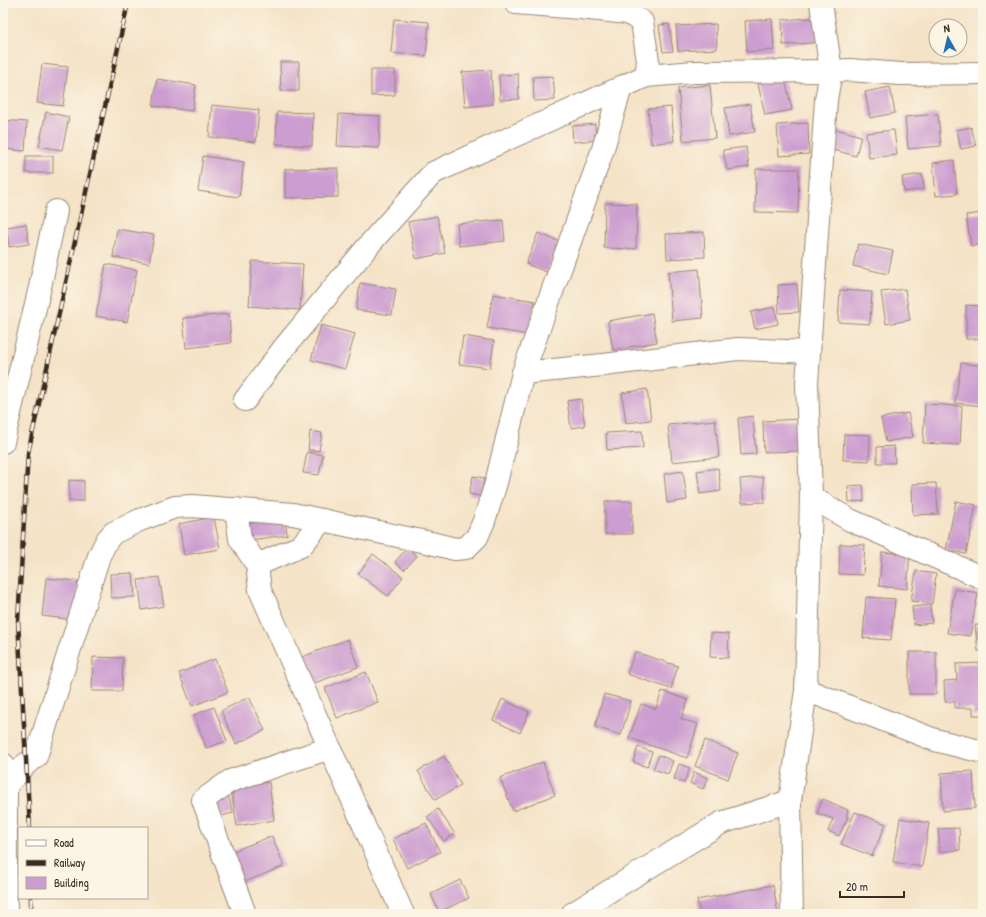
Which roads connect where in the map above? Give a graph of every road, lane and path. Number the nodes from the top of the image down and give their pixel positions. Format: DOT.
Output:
graph roads {
  1 [pos="516,3"];
  2 [pos="821,3"];
  3 [pos="831,71"];
  4 [pos="983,73"];
  5 [pos="646,76"];
  6 [pos="621,87"];
  7 [pos="56,211"];
  8 [pos="809,352"];
  9 [pos="522,373"];
  10 [pos="245,400"];
  11 [pos="3,442"];
  12 [pos="811,497"];
  13 [pos="236,509"];
  14 [pos="322,520"];
  15 [pos="257,566"];
  16 [pos="983,578"];
  17 [pos="806,690"];
  18 [pos="330,748"];
  19 [pos="983,752"];
  20 [pos="3,764"];
  21 [pos="6,786"];
  22 [pos="790,801"];
  23 [pos="6,914"];
  24 [pos="245,914"];
  25 [pos="403,914"];
  26 [pos="572,914"];
  27 [pos="792,914"];
  1 -- 5 [label="street"];
  2 -- 3 [label="street"];
  3 -- 4 [label="street"];
  3 -- 5 [label="street"];
  3 -- 8 [label="street"];
  5 -- 6 [label="street"];
  6 -- 9 [label="street"];
  6 -- 10 [label="street"];
  7 -- 11 [label="street"];
  8 -- 9 [label="street"];
  8 -- 12 [label="street"];
  9 -- 14 [label="street"];
  12 -- 16 [label="street"];
  12 -- 17 [label="street"];
  13 -- 14 [label="street"];
  13 -- 15 [label="street"];
  13 -- 21 [label="street"];
  14 -- 15 [label="street"];
  15 -- 18 [label="street"];
  17 -- 19 [label="street"];
  17 -- 22 [label="street"];
  18 -- 24 [label="street"];
  18 -- 25 [label="street"];
  20 -- 21 [label="street"];
  21 -- 23 [label="street"];
  22 -- 26 [label="street"];
  22 -- 27 [label="street"];
}
